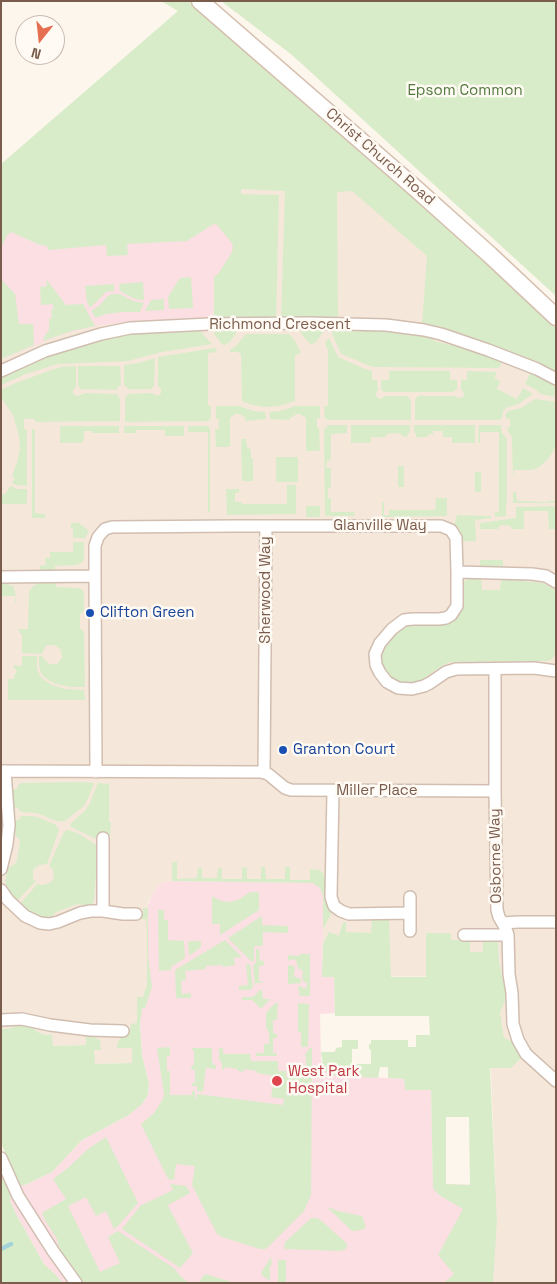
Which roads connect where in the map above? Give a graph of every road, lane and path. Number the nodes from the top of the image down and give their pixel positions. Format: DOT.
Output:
graph roads {
  1 [pos="200,1"];
  2 [pos="556,317"];
  3 [pos="1,371"];
  4 [pos="556,379"];
  5 [pos="266,526"];
  6 [pos="457,572"];
  7 [pos="95,576"];
  8 [pos="1,577"];
  9 [pos="556,582"];
  10 [pos="496,669"];
  11 [pos="556,671"];
  12 [pos="3,771"];
  13 [pos="96,772"];
  14 [pos="264,772"];
  15 [pos="333,791"];
  16 [pos="495,791"];
  17 [pos="103,838"];
  18 [pos="1,869"];
  19 [pos="1,890"];
  20 [pos="410,897"];
  21 [pos="103,911"];
  22 [pos="410,913"];
  23 [pos="136,914"];
  24 [pos="556,922"];
  25 [pos="504,924"];
  26 [pos="410,931"];
  27 [pos="464,935"];
  28 [pos="508,935"];
  29 [pos="1,1020"];
  30 [pos="123,1031"];
  31 [pos="556,1081"];
  32 [pos="1,1158"];
  33 [pos="76,1283"];
  1 -- 2 [label="main road, Christ Church Road"];
  3 -- 4 [label="street, Richmond Crescent"];
  5 -- 6 [label="street, Glanville Way"];
  5 -- 7 [label="street, Sherwood Way"];
  5 -- 14 [label="street, Sherwood Way"];
  6 -- 9 [label="street"];
  6 -- 10 [label="street, Glanville Way"];
  7 -- 8 [label="street"];
  7 -- 13 [label="street, Sherwood Way"];
  10 -- 11 [label="street, Glanville Way"];
  10 -- 16 [label="street"];
  12 -- 13 [label="street"];
  12 -- 18 [label="street"];
  13 -- 14 [label="street"];
  14 -- 15 [label="street, Miller Place"];
  15 -- 16 [label="street, Miller Place"];
  15 -- 22 [label="street"];
  16 -- 25 [label="street, Osborne Way"];
  17 -- 21 [label="street"];
  19 -- 21 [label="street"];
  20 -- 22 [label="street"];
  21 -- 23 [label="street"];
  22 -- 26 [label="street"];
  24 -- 25 [label="street"];
  25 -- 28 [label="street, Osborne Way"];
  27 -- 28 [label="street"];
  28 -- 31 [label="street, Osborne Way"];
  29 -- 30 [label="street"];
  32 -- 33 [label="street"];
}
